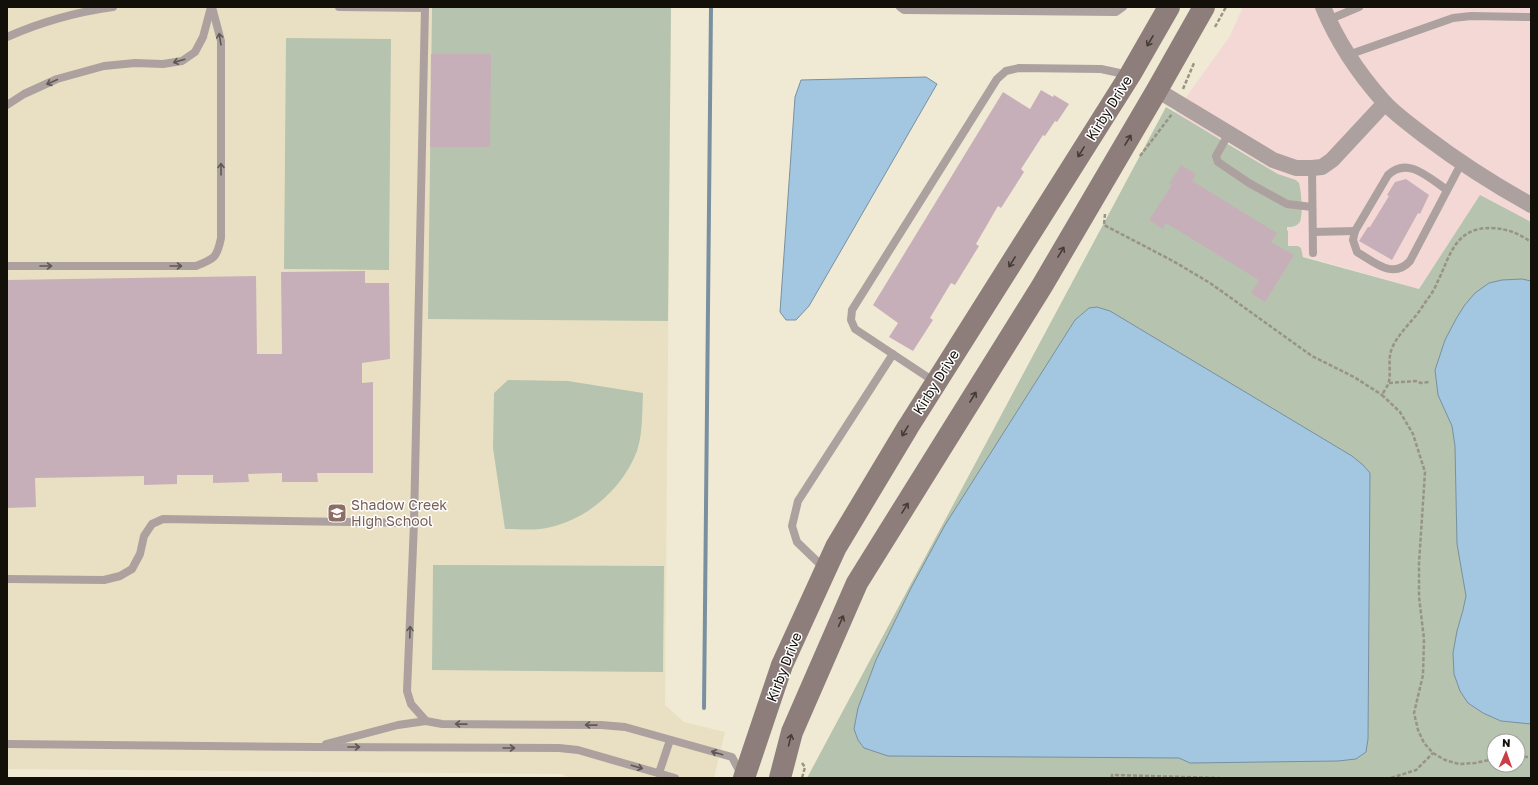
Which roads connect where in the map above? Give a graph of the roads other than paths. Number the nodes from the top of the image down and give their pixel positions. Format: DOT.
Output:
graph roads {
  1 [pos="113,7"];
  2 [pos="211,7"];
  3 [pos="340,7"];
  4 [pos="900,7"];
  5 [pos="1123,7"];
  6 [pos="1204,7"];
  7 [pos="1360,7"];
  8 [pos="1165,8"];
  9 [pos="939,9"];
  10 [pos="1325,13"];
  11 [pos="1531,17"];
  12 [pos="7,37"];
  13 [pos="1348,55"];
  14 [pos="1130,75"];
  15 [pos="1157,90"];
  16 [pos="1385,103"];
  17 [pos="7,105"];
  18 [pos="1229,133"];
  19 [pos="1462,162"];
  20 [pos="1312,168"];
  21 [pos="1447,190"];
  22 [pos="1531,205"];
  23 [pos="1312,207"];
  24 [pos="1355,231"];
  25 [pos="1313,232"];
  26 [pos="1313,253"];
  27 [pos="7,266"];
  28 [pos="893,354"];
  29 [pos="936,382"];
  30 [pos="414,523"];
  31 [pos="826,569"];
  32 [pos="7,579"];
  33 [pos="426,721"];
  34 [pos="670,740"];
  35 [pos="7,744"];
  36 [pos="315,747"];
  37 [pos="659,774"];
  38 [pos="675,778"];
  39 [pos="744,778"];
  40 [pos="780,778"];
  1 -- 12 [label="lane"];
  2 -- 17 [label="lane, one-way"];
  27 -- 2 [label="lane, one-way"];
  3 -- 30 [label="lane"];
  4 -- 9 [label="lane"];
  5 -- 9 [label="lane"];
  6 -- 15 [label="main road"];
  7 -- 10 [label="lane"];
  8 -- 14 [label="main road, Kirby Drive, one-way"];
  10 -- 13 [label="street"];
  11 -- 13 [label="lane"];
  13 -- 16 [label="street"];
  14 -- 15 [label="main road"];
  14 -- 28 [label="lane"];
  14 -- 29 [label="main road, Kirby Drive, one-way"];
  15 -- 18 [label="street"];
  40 -- 15 [label="main road, one-way"];
  16 -- 19 [label="street"];
  16 -- 20 [label="street"];
  18 -- 20 [label="street"];
  18 -- 23 [label="lane"];
  19 -- 21 [label="lane"];
  19 -- 22 [label="street"];
  20 -- 23 [label="lane"];
  21 -- 24 [label="lane"];
  21 -- 24 [label="lane"];
  23 -- 25 [label="lane"];
  24 -- 25 [label="lane"];
  25 -- 26 [label="lane"];
  28 -- 29 [label="lane"];
  28 -- 31 [label="lane"];
  29 -- 31 [label="main road, Kirby Drive, one-way"];
  30 -- 32 [label="lane"];
  33 -- 30 [label="lane, one-way"];
  31 -- 39 [label="main road, Kirby Drive"];
  34 -- 33 [label="lane, one-way"];
  33 -- 36 [label="lane"];
  34 -- 37 [label="lane"];
  39 -- 34 [label="lane, one-way"];
  35 -- 36 [label="lane"];
  36 -- 37 [label="lane, one-way"];
  37 -- 38 [label="lane"];
}
